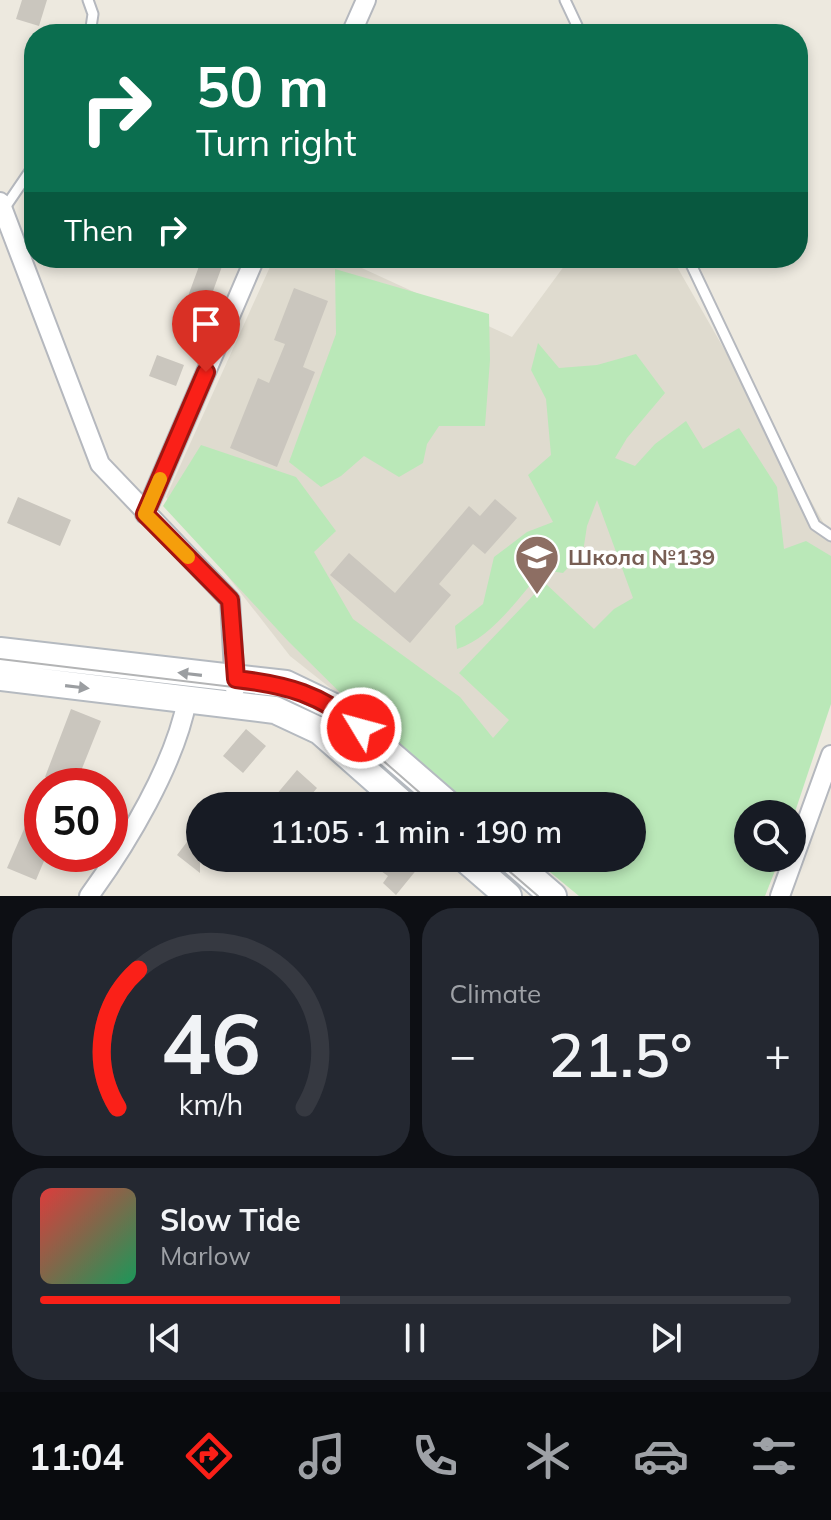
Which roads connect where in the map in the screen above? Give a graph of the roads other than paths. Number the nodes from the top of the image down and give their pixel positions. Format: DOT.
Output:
graph roads {
  1 [pos="88,0"];
  2 [pos="366,0"];
  3 [pos="565,0"];
  4 [pos="92,24"];
  5 [pos="355,24"];
  6 [pos="576,24"];
  7 [pos="24,180"];
  8 [pos="3,212"];
  9 [pos="24,267"];
  10 [pos="25,268"];
  11 [pos="251,268"];
  12 [pos="693,268"];
  13 [pos="145,514"];
  14 [pos="831,536"];
  15 [pos="0,651"];
  16 [pos="0,677"];
  17 [pos="235,692"];
  18 [pos="187,700"];
  19 [pos="831,755"];
  20 [pos="389,792"];
  21 [pos="434,792"];
  22 [pos="480,872"];
  23 [pos="525,872"];
  24 [pos="97,893"];
  25 [pos="508,896"];
  26 [pos="553,896"];
  27 [pos="780,896"];
  1 -- 4 [label="lane"];
  2 -- 5 [label="street"];
  3 -- 6 [label="lane"];
  7 -- 8 [label="lane"];
  8 -- 9 [label="street"];
  10 -- 13 [label="street"];
  11 -- 13 [label="street"];
  12 -- 14 [label="lane"];
  13 -- 17 [label="street"];
  17 -- 15 [label="main road, one-way"];
  16 -- 18 [label="main road, one-way"];
  17 -- 18 [label="main road"];
  17 -- 20 [label="main road"];
  17 -- 21 [label="main road"];
  18 -- 24 [label="street"];
  19 -- 27 [label="street"];
  22 -- 25 [label="main road"];
  23 -- 26 [label="main road"];
}
